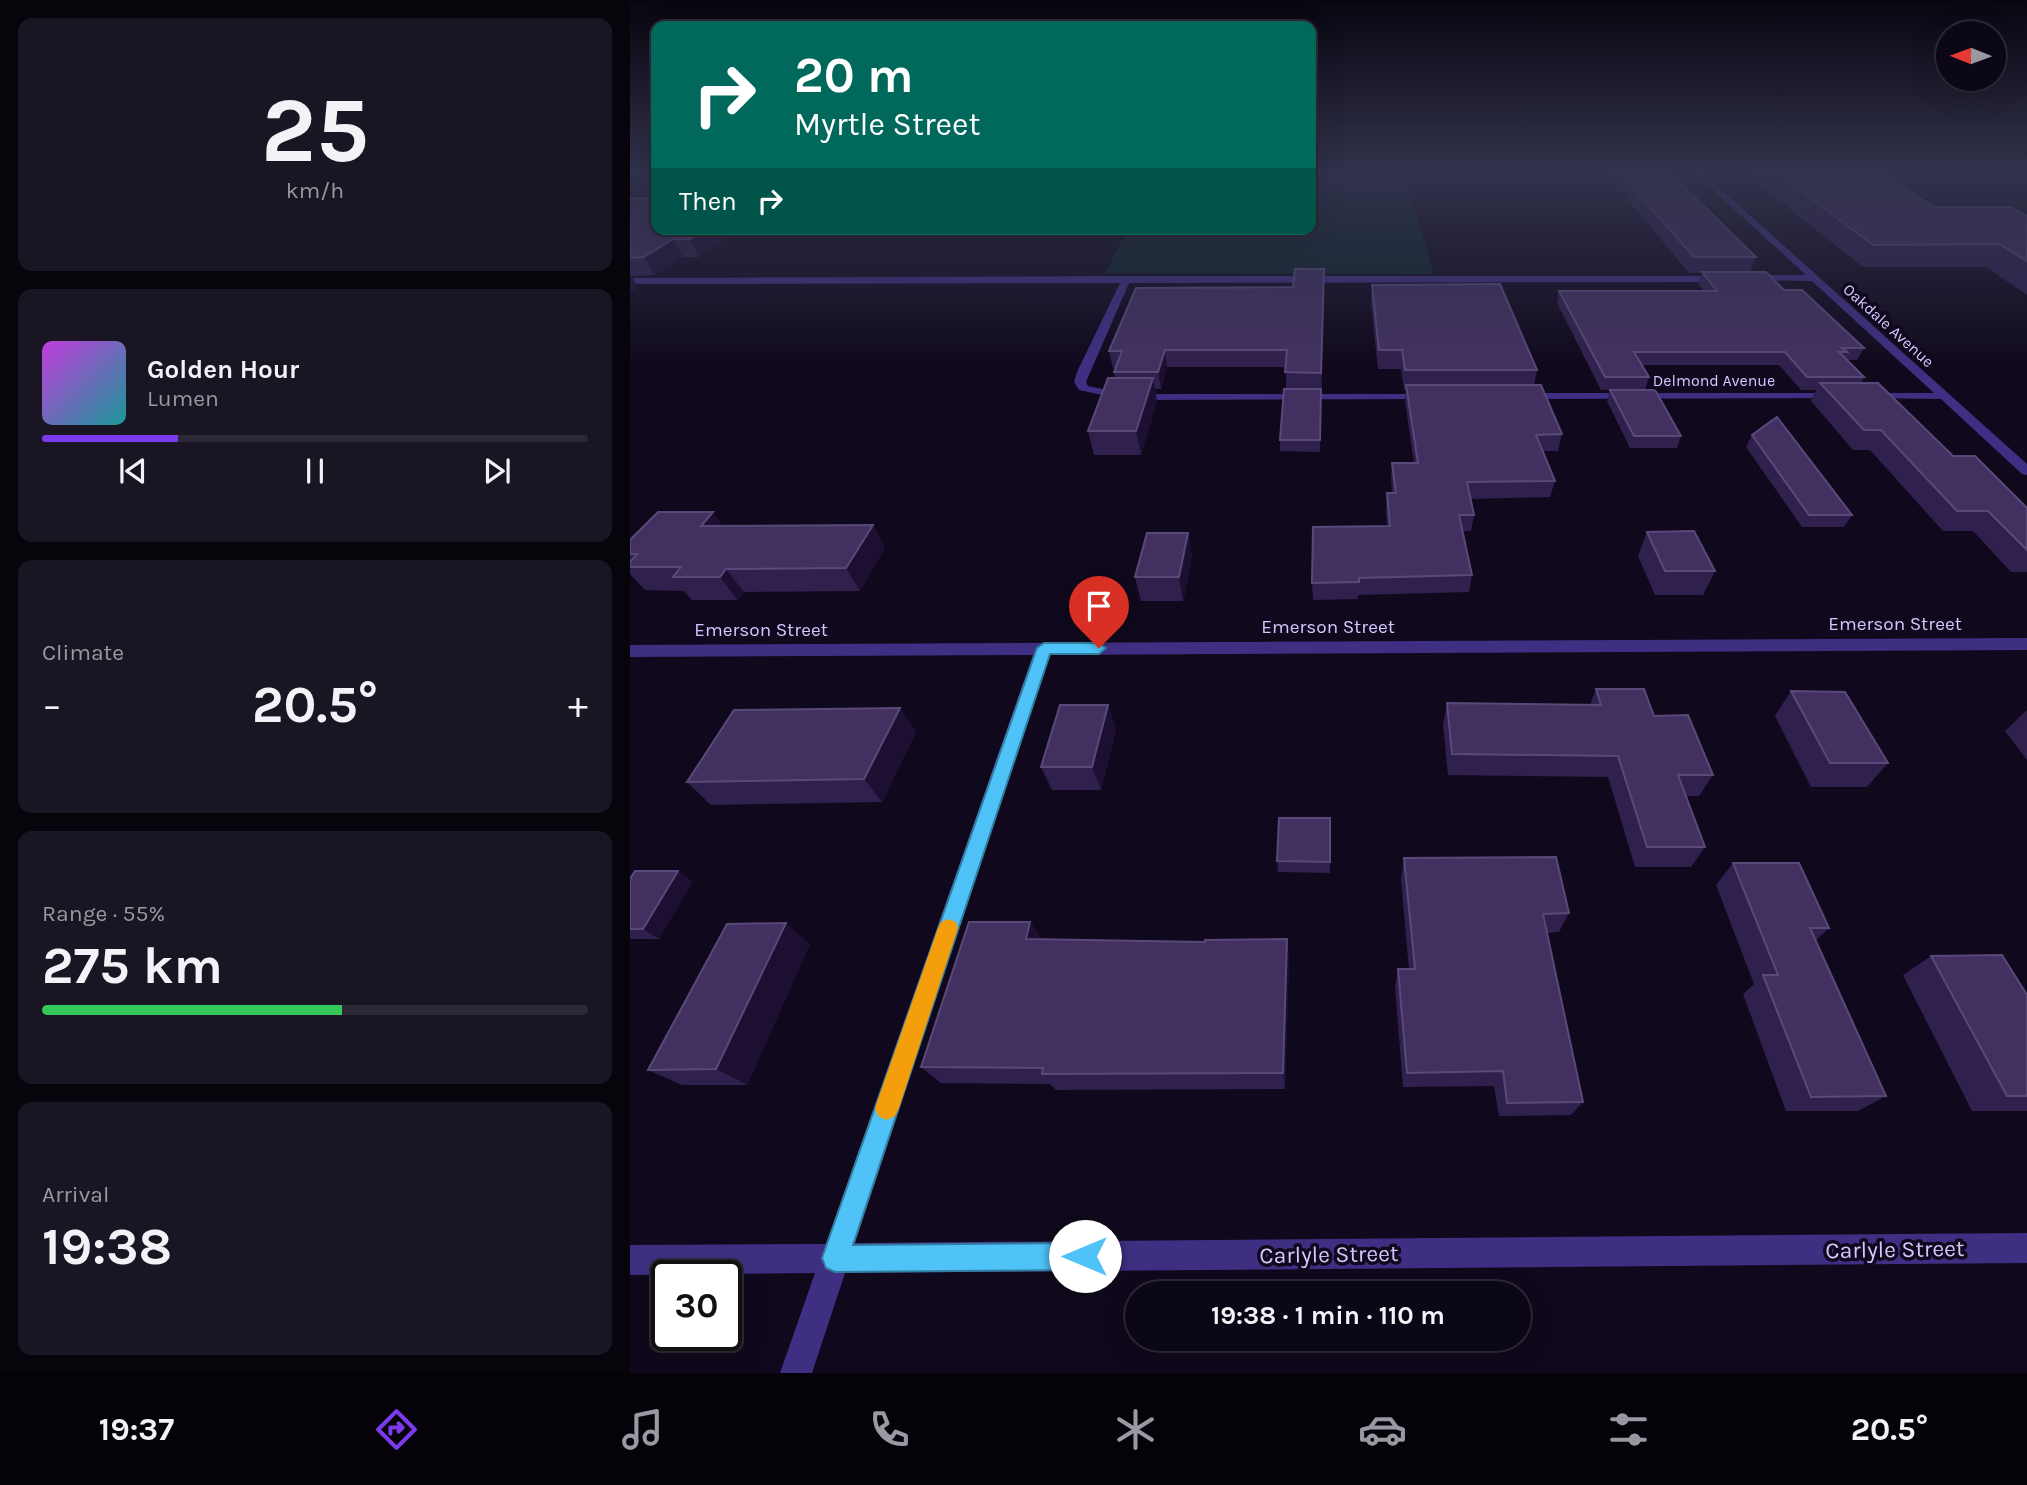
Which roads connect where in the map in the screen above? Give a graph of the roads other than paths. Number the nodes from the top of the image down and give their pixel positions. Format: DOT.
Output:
graph roads {
  1 [pos="1770,238"];
  2 [pos="1732,278"];
  3 [pos="1745,278"];
  4 [pos="1814,278"];
  5 [pos="1126,279"];
  6 [pos="630,281"];
  7 [pos="1444,396"];
  8 [pos="1514,396"];
  9 [pos="1846,396"];
  10 [pos="1860,396"];
  11 [pos="1944,396"];
  12 [pos="2027,471"];
  13 [pos="2027,644"];
  14 [pos="1044,648"];
  15 [pos="630,651"];
  16 [pos="2027,1248"];
  17 [pos="835,1258"];
  18 [pos="630,1260"];
  19 [pos="796,1373"];
  1 -- 4 [label="street, Oakdale Avenue"];
  2 -- 5 [label="street"];
  3 -- 4 [label="street"];
  4 -- 11 [label="street, Oakdale Avenue"];
  5 -- 6 [label="street"];
  5 -- 7 [label="street"];
  8 -- 9 [label="street, Delmond Avenue"];
  10 -- 11 [label="street"];
  11 -- 12 [label="street, Oakdale Avenue"];
  13 -- 14 [label="street, Emerson Street"];
  14 -- 15 [label="street, Emerson Street"];
  14 -- 17 [label="street"];
  16 -- 17 [label="street, Carlyle Street"];
  17 -- 18 [label="street, Carlyle Street"];
  17 -- 19 [label="street"];
}
